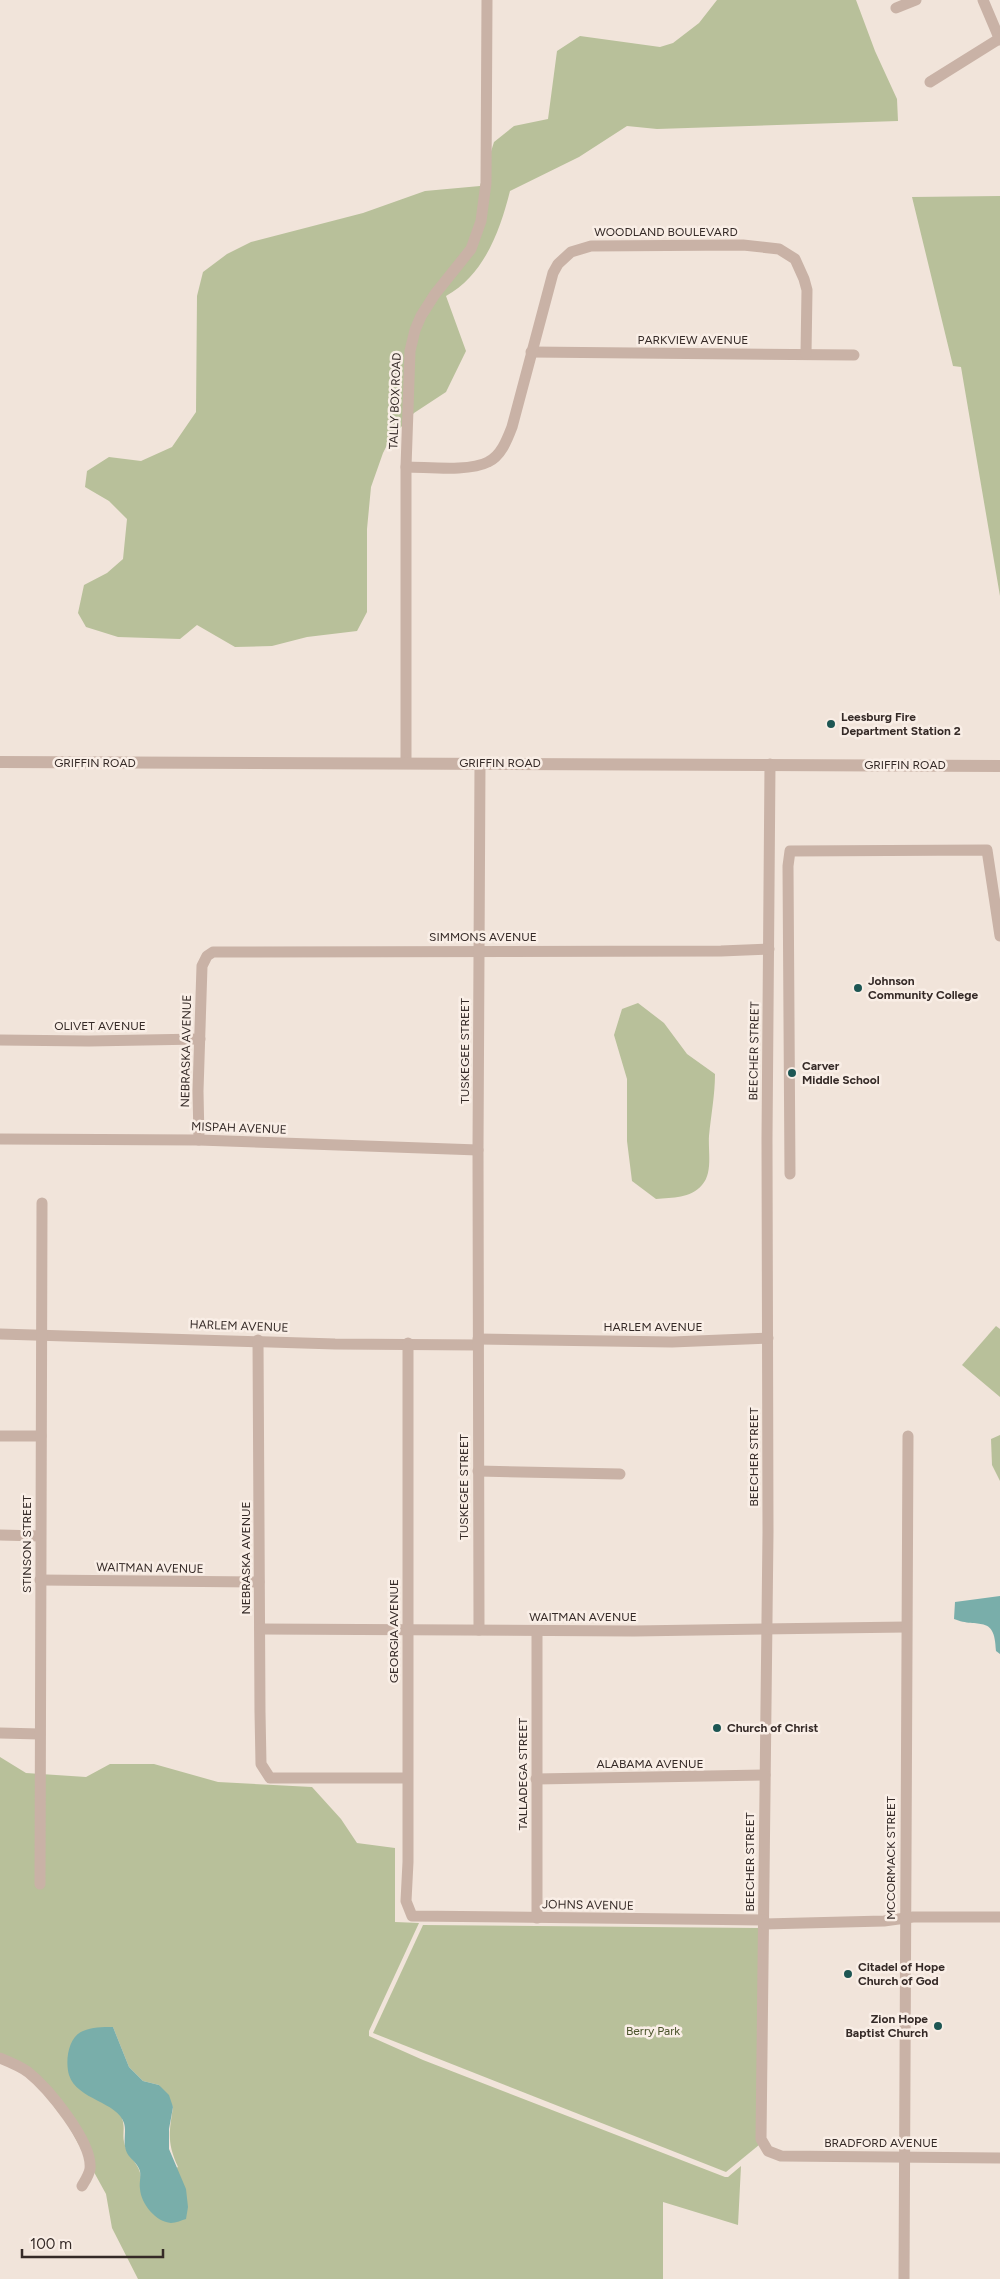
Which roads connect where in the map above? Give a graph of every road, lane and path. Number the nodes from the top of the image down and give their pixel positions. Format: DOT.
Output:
graph roads {
  1 [pos="487,0"];
  2 [pos="916,0"];
  3 [pos="983,0"];
  4 [pos="896,8"];
  5 [pos="1000,39"];
  6 [pos="930,82"];
  7 [pos="531,352"];
  8 [pos="806,354"];
  9 [pos="854,355"];
  10 [pos="406,467"];
  11 [pos="0,762"];
  12 [pos="406,763"];
  13 [pos="480,763"];
  14 [pos="770,764"];
  15 [pos="1000,766"];
  16 [pos="1000,936"];
  17 [pos="769,949"];
  18 [pos="479,951"];
  19 [pos="203,963"];
  20 [pos="200,1039"];
  21 [pos="0,1040"];
  22 [pos="0,1139"];
  23 [pos="199,1140"];
  24 [pos="478,1150"];
  25 [pos="790,1174"];
  26 [pos="42,1203"];
  27 [pos="0,1334"];
  28 [pos="42,1334"];
  29 [pos="768,1338"];
  30 [pos="258,1340"];
  31 [pos="478,1342"];
  32 [pos="408,1344"];
  33 [pos="0,1436"];
  34 [pos="41,1436"];
  35 [pos="908,1436"];
  36 [pos="478,1471"];
  37 [pos="620,1474"];
  38 [pos="0,1534"];
  39 [pos="40,1536"];
  40 [pos="40,1580"];
  41 [pos="260,1582"];
  42 [pos="906,1627"];
  43 [pos="260,1629"];
  44 [pos="479,1630"];
  45 [pos="767,1630"];
  46 [pos="408,1631"];
  47 [pos="537,1631"];
  48 [pos="0,1733"];
  49 [pos="40,1734"];
  50 [pos="764,1776"];
  51 [pos="406,1778"];
  52 [pos="536,1779"];
  53 [pos="40,1884"];
  54 [pos="412,1916"];
  55 [pos="1000,1917"];
  56 [pos="537,1918"];
  57 [pos="904,1918"];
  58 [pos="764,1922"];
  59 [pos="0,2058"];
  60 [pos="765,2148"];
  61 [pos="904,2157"];
  62 [pos="1000,2158"];
  63 [pos="82,2186"];
  64 [pos="904,2279"];
  1 -- 10 [label="street, TALLY BOX ROAD"];
  2 -- 4 [label="street"];
  3 -- 5 [label="street"];
  5 -- 6 [label="street"];
  7 -- 8 [label="street, PARKVIEW AVENUE"];
  7 -- 8 [label="street, WOODLAND BOULEVARD"];
  7 -- 10 [label="street, WOODLAND BOULEVARD"];
  8 -- 9 [label="street, PARKVIEW AVENUE"];
  10 -- 12 [label="street, TALLY BOX ROAD"];
  11 -- 12 [label="street, GRIFFIN ROAD"];
  12 -- 13 [label="street, GRIFFIN ROAD"];
  13 -- 14 [label="street, GRIFFIN ROAD"];
  13 -- 18 [label="street, TUSKEGEE STREET"];
  14 -- 15 [label="street, GRIFFIN ROAD"];
  14 -- 17 [label="street, BEECHER STREET"];
  16 -- 25 [label="street"];
  17 -- 18 [label="street, SIMMONS AVENUE"];
  17 -- 29 [label="street, BEECHER STREET"];
  18 -- 19 [label="street, SIMMONS AVENUE"];
  18 -- 24 [label="street, TUSKEGEE STREET"];
  19 -- 20 [label="street, NEBRASKA AVENUE"];
  20 -- 21 [label="street, OLIVET AVENUE"];
  20 -- 23 [label="street, NEBRASKA AVENUE"];
  22 -- 23 [label="street, MISPAH AVENUE"];
  23 -- 24 [label="street, MISPAH AVENUE"];
  24 -- 31 [label="street, TUSKEGEE STREET"];
  26 -- 28 [label="street, STINSON STREET"];
  27 -- 28 [label="street, HARLEM AVENUE"];
  28 -- 30 [label="street, HARLEM AVENUE"];
  28 -- 34 [label="street, STINSON STREET"];
  29 -- 31 [label="street, HARLEM AVENUE"];
  29 -- 45 [label="street, BEECHER STREET"];
  30 -- 32 [label="street, HARLEM AVENUE"];
  30 -- 41 [label="street, NEBRASKA AVENUE"];
  31 -- 32 [label="street, HARLEM AVENUE"];
  31 -- 36 [label="street, TUSKEGEE STREET"];
  32 -- 46 [label="street, GEORGIA AVENUE"];
  33 -- 34 [label="street"];
  34 -- 39 [label="street, STINSON STREET"];
  35 -- 42 [label="street, MCCORMACK STREET"];
  36 -- 37 [label="street"];
  36 -- 44 [label="street, TUSKEGEE STREET"];
  38 -- 39 [label="street"];
  39 -- 40 [label="street, STINSON STREET"];
  40 -- 41 [label="street, WAITMAN AVENUE"];
  40 -- 49 [label="street, STINSON STREET"];
  41 -- 43 [label="street, NEBRASKA AVENUE"];
  42 -- 45 [label="street, WAITMAN AVENUE"];
  42 -- 57 [label="street, MCCORMACK STREET"];
  43 -- 46 [label="street, WAITMAN AVENUE"];
  43 -- 51 [label="street, NEBRASKA AVENUE"];
  44 -- 46 [label="street, WAITMAN AVENUE"];
  44 -- 47 [label="street, WAITMAN AVENUE"];
  45 -- 47 [label="street, WAITMAN AVENUE"];
  45 -- 50 [label="street, BEECHER STREET"];
  46 -- 51 [label="street, GEORGIA AVENUE"];
  47 -- 52 [label="street, TALLADEGA STREET"];
  48 -- 49 [label="street"];
  49 -- 53 [label="street, STINSON STREET"];
  50 -- 52 [label="street, ALABAMA AVENUE"];
  50 -- 58 [label="street, BEECHER STREET"];
  51 -- 54 [label="street, GEORGIA AVENUE"];
  52 -- 56 [label="street, TALLADEGA STREET"];
  54 -- 56 [label="street, JOHNS AVENUE"];
  55 -- 57 [label="street, JOHNS AVENUE"];
  56 -- 58 [label="street, JOHNS AVENUE"];
  57 -- 58 [label="street, JOHNS AVENUE"];
  57 -- 61 [label="street, MCCORMACK STREET"];
  58 -- 60 [label="street, BEECHER STREET"];
  59 -- 63 [label="street"];
  60 -- 61 [label="street, BRADFORD AVENUE"];
  61 -- 62 [label="street, BRADFORD AVENUE"];
  61 -- 64 [label="street, MCCORMACK STREET"];
}
